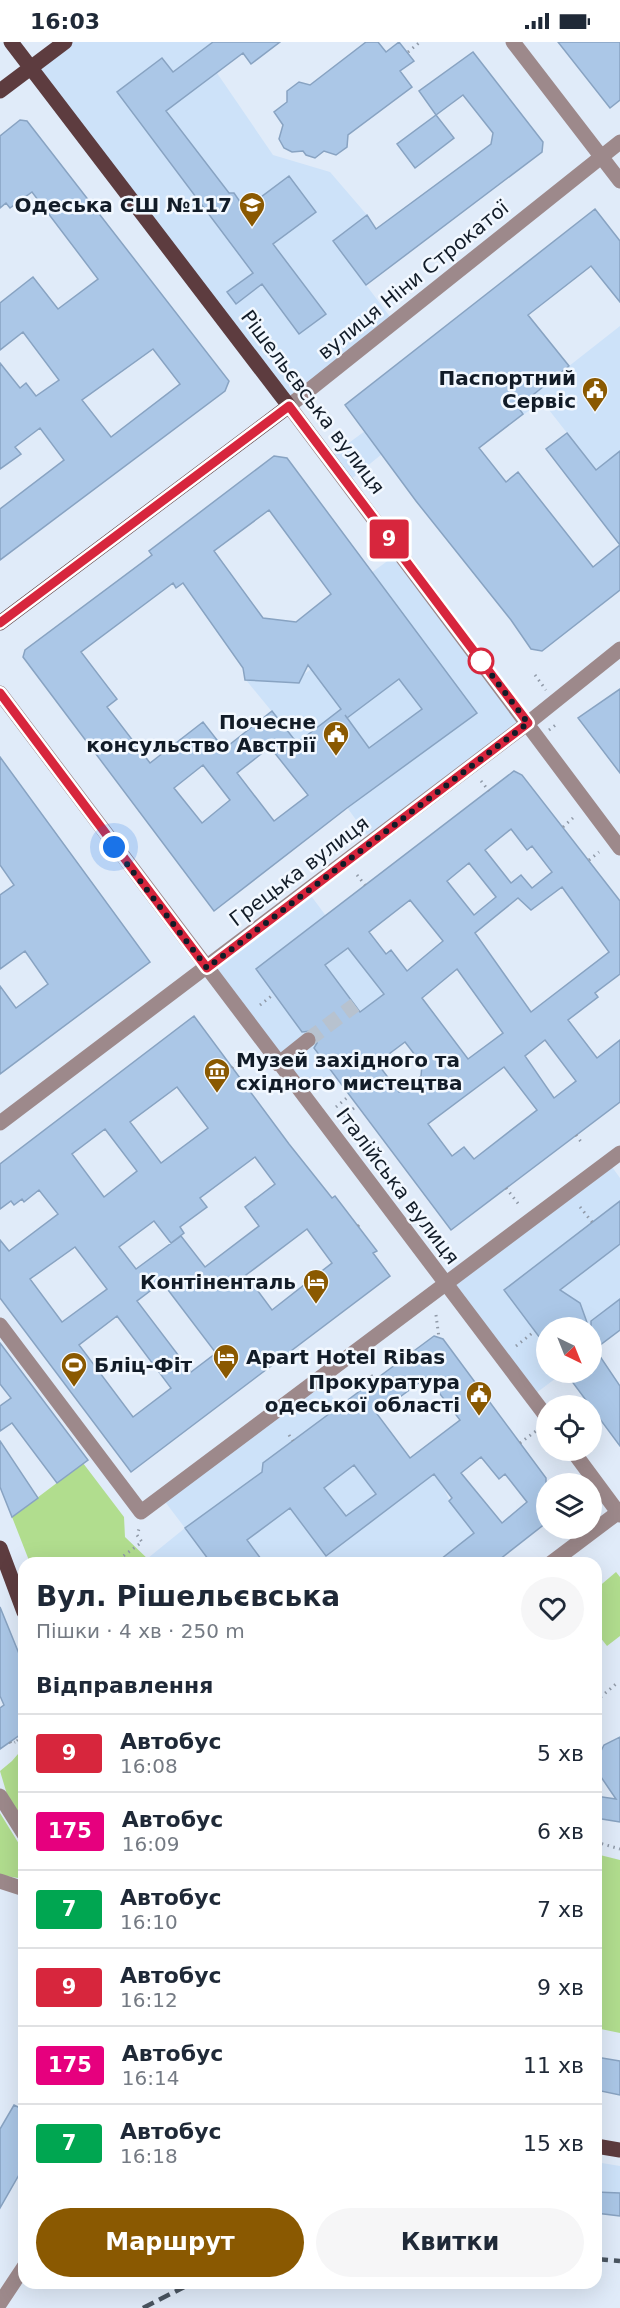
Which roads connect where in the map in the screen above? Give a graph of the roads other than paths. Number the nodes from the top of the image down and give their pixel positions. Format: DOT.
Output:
graph roads {
  1 [pos="11,42"];
  2 [pos="64,42"];
  3 [pos="513,42"];
  4 [pos="30,67"];
  5 [pos="0,91"];
  6 [pos="620,142"];
  7 [pos="601,156"];
  8 [pos="620,181"];
  9 [pos="289,406"];
  10 [pos="0,623"];
  11 [pos="620,649"];
  12 [pos="0,693"];
  13 [pos="528,723"];
  14 [pos="620,848"];
  15 [pos="207,968"];
  16 [pos="308,1040"];
  17 [pos="278,1064"];
  18 [pos="0,1122"];
  19 [pos="620,1153"];
  20 [pos="446,1284"];
  21 [pos="0,1324"];
  22 [pos="536,1403"];
  23 [pos="580,1461"];
  24 [pos="619,1513"];
  25 [pos="0,1548"];
  26 [pos="559,1557"];
  27 [pos="18,1596"];
  28 [pos="0,1796"];
  29 [pos="18,1824"];
  30 [pos="0,1881"];
  31 [pos="18,1887"];
  32 [pos="602,2147"];
  33 [pos="620,2150"];
  34 [pos="18,2276"];
  35 [pos="18,2286"];
  36 [pos="0,2304"];
  1 -- 4 [label="main road, Рішельєвська вулиця"];
  2 -- 4 [label="main road"];
  3 -- 7 [label="street"];
  4 -- 5 [label="main road"];
  4 -- 9 [label="main road, Рішельєвська вулиця"];
  6 -- 7 [label="street, вулиця Ніни Строкатої"];
  7 -- 8 [label="street"];
  7 -- 9 [label="street, вулиця Ніни Строкатої"];
  9 -- 10 [label="main road, вулиця Ніни Строкатої"];
  9 -- 13 [label="street, Рішельєвська вулиця"];
  11 -- 13 [label="street, Грецька вулиця"];
  12 -- 15 [label="street, Італійська вулиця"];
  13 -- 14 [label="street, Рішельєвська вулиця"];
  13 -- 15 [label="street, Грецька вулиця"];
  15 -- 17 [label="street, Італійська вулиця"];
  15 -- 18 [label="street, Грецька вулиця"];
  16 -- 17 [label="street"];
  17 -- 20 [label="street, Італійська вулиця"];
  19 -- 20 [label="street"];
  20 -- 21 [label="street"];
  20 -- 22 [label="street, Італійська вулиця"];
  23 -- 24 [label="street"];
  24 -- 26 [label="street"];
  25 -- 27 [label="main road"];
  28 -- 29 [label="street"];
  30 -- 31 [label="street"];
  32 -- 33 [label="main road"];
  34 -- 36 [label="street"];
  35 -- 36 [label="street"];
}
